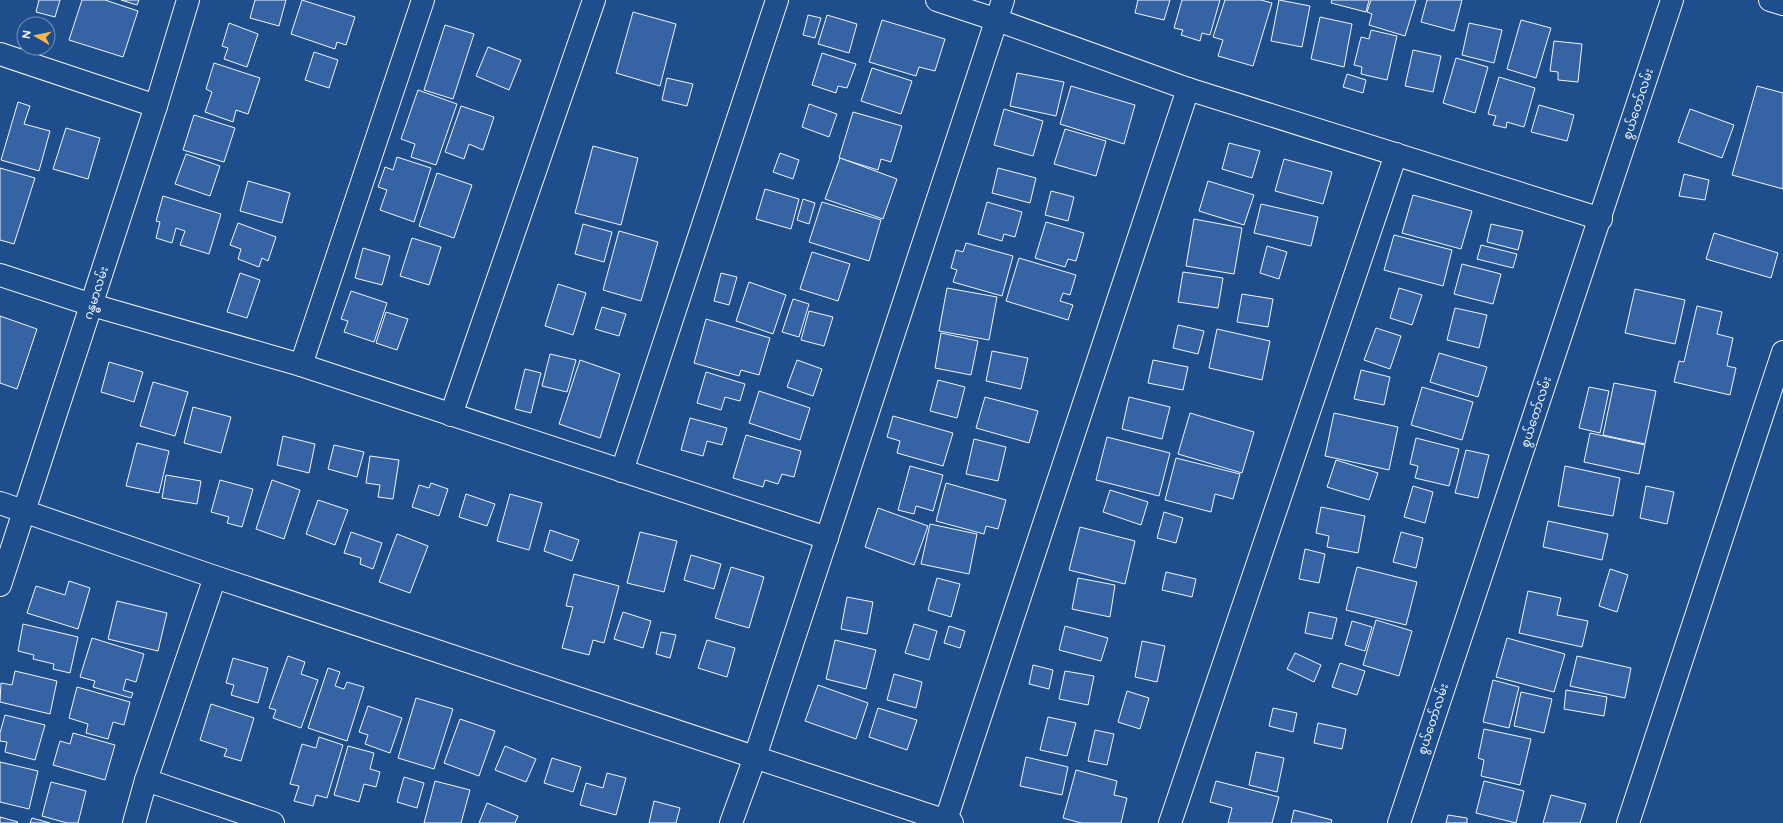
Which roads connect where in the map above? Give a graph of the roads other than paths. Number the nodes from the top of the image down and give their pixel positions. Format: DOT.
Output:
graph roads {
  1 [pos="188,0"];
  2 [pos="423,0"];
  3 [pos="594,0"];
  4 [pos="778,0"];
  5 [pos="937,0"];
  6 [pos="1672,0"];
  7 [pos="1770,0"];
  8 [pos="1783,4"];
  9 [pos="1000,10"];
  10 [pos="0,54"];
  11 [pos="1188,89"];
  12 [pos="156,106"];
  13 [pos="1396,154"];
  14 [pos="1601,218"];
  15 [pos="0,275"];
  16 [pos="92,305"];
  17 [pos="1783,352"];
  18 [pos="301,365"];
  19 [pos="452,415"];
  20 [pos="622,471"];
  21 [pos="0,503"];
  22 [pos="25,511"];
  23 [pos="827,538"];
  24 [pos="215,576"];
  25 [pos="0,585"];
  26 [pos="755,757"];
  27 [pos="146,780"];
  28 [pos="947,822"];
  29 [pos="134,823"];
  30 [pos="273,823"];
  31 [pos="731,823"];
  32 [pos="1170,823"];
  33 [pos="1399,823"];
  34 [pos="1628,823"];
  1 -- 12 [label="street, ဂန္ဓမာလမ်း"];
  2 -- 18 [label="street"];
  3 -- 19 [label="street"];
  4 -- 20 [label="street"];
  5 -- 9 [label="street"];
  6 -- 14 [label="street, စွယ်တော်လမ်း"];
  7 -- 8 [label="street"];
  9 -- 11 [label="street"];
  9 -- 23 [label="street"];
  10 -- 12 [label="street"];
  11 -- 13 [label="street"];
  11 -- 28 [label="street"];
  12 -- 16 [label="street, ဂန္ဓမာလမ်း"];
  13 -- 14 [label="street"];
  13 -- 32 [label="street"];
  14 -- 33 [label="street, စွယ်တော်လမ်း"];
  15 -- 16 [label="street"];
  16 -- 18 [label="street"];
  16 -- 22 [label="street, ဂန္ဓမာလမ်း"];
  17 -- 34 [label="street"];
  18 -- 19 [label="street"];
  19 -- 20 [label="street"];
  20 -- 23 [label="street"];
  21 -- 22 [label="street"];
  22 -- 24 [label="street"];
  22 -- 25 [label="street, ဂန္ဓမာလမ်း"];
  23 -- 26 [label="street"];
  24 -- 26 [label="street"];
  24 -- 27 [label="street"];
  26 -- 28 [label="street"];
  26 -- 31 [label="street"];
  27 -- 29 [label="street"];
  27 -- 30 [label="street"];
}
